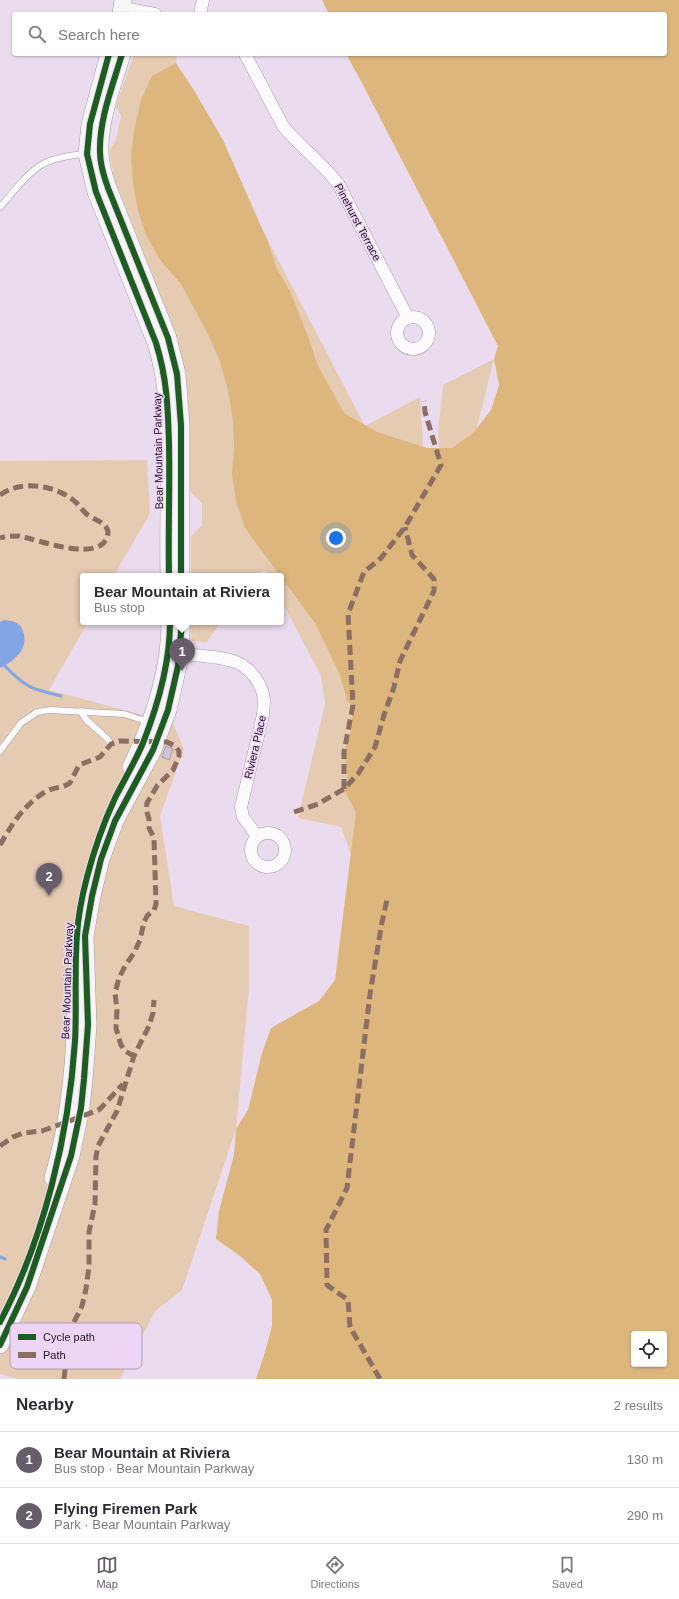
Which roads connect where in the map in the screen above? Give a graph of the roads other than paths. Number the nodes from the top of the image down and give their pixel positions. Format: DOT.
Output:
graph roads {
  1 [pos="203,0"];
  2 [pos="128,8"];
  3 [pos="146,12"];
  4 [pos="200,12"];
  5 [pos="108,56"];
  6 [pos="121,56"];
  7 [pos="246,56"];
  8 [pos="94,153"];
  9 [pos="0,207"];
  10 [pos="408,318"];
  11 [pos="169,573"];
  12 [pos="181,573"];
  13 [pos="170,625"];
  14 [pos="181,625"];
  15 [pos="174,653"];
  16 [pos="81,711"];
  17 [pos="150,723"];
  18 [pos="111,744"];
  19 [pos="0,751"];
  20 [pos="257,836"];
  21 [pos="0,1322"];
  22 [pos="12,1323"];
  23 [pos="10,1326"];
  24 [pos="0,1346"];
  1 -- 4 [label="street"];
  2 -- 3 [label="street"];
  5 -- 8 [label="street, Bear Mountain Parkway"];
  6 -- 8 [label="street, Bear Mountain Parkway"];
  7 -- 10 [label="street, Pinehurst Terrace"];
  8 -- 9 [label="lane"];
  8 -- 11 [label="street, Bear Mountain Parkway"];
  8 -- 12 [label="street, Bear Mountain Parkway"];
  13 -- 15 [label="street, Bear Mountain Parkway"];
  14 -- 15 [label="street, Bear Mountain Parkway"];
  15 -- 17 [label="street, Bear Mountain Parkway"];
  15 -- 20 [label="street, Riviera Place"];
  15 -- 22 [label="street, Bear Mountain Parkway"];
  16 -- 17 [label="lane"];
  16 -- 18 [label="lane"];
  16 -- 19 [label="lane"];
  17 -- 21 [label="street, Bear Mountain Parkway"];
  23 -- 24 [label="street, Bear Mountain Parkway"];
}
